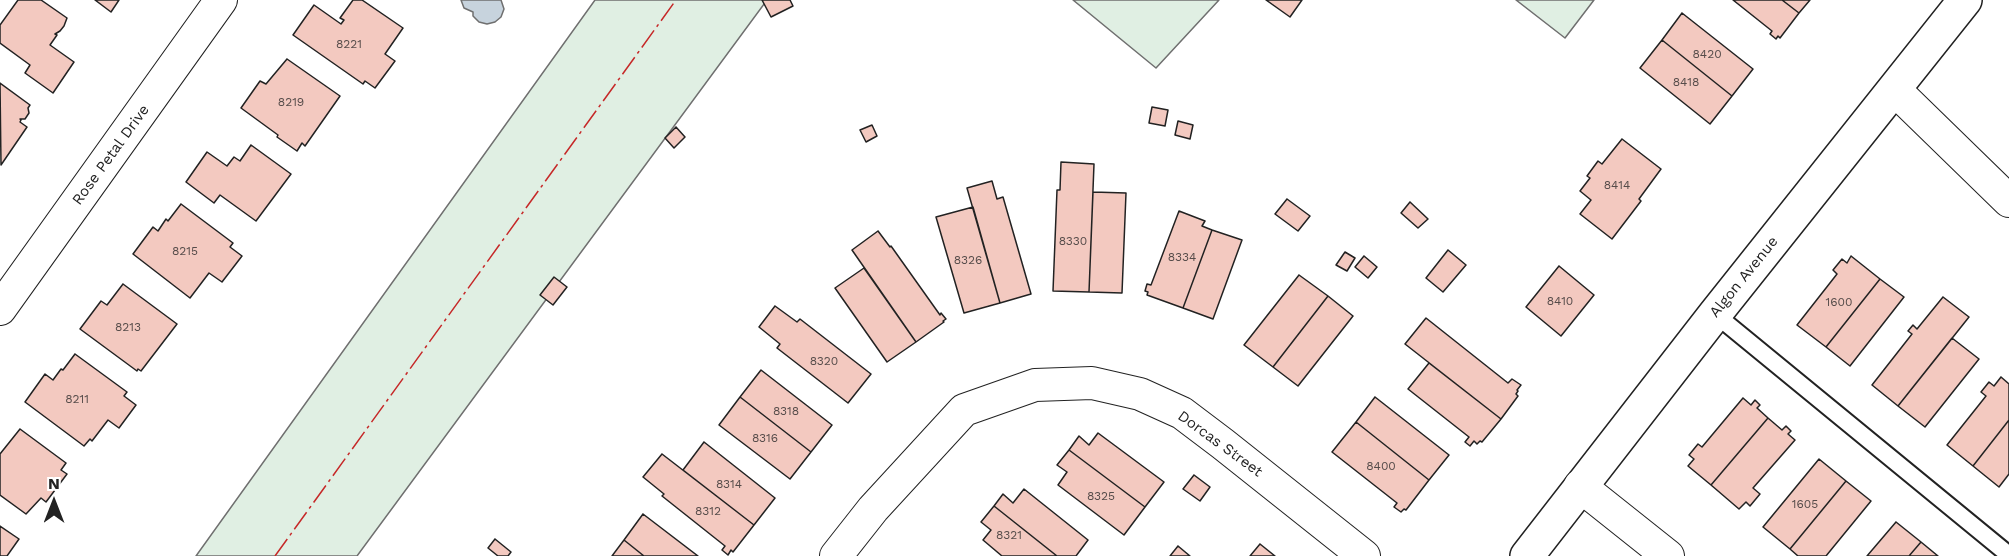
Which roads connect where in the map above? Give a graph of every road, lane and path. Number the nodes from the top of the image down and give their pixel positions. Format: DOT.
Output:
graph roads {
  1 [pos="221,0"];
  2 [pos="1965,0"];
  3 [pos="1895,90"];
  4 [pos="2009,201"];
  5 [pos="0,309"];
  6 [pos="1715,314"];
  7 [pos="1580,486"];
  8 [pos="2009,555"];
  9 [pos="836,556"];
  10 [pos="1364,556"];
  11 [pos="1527,556"];
  12 [pos="1668,556"];
  1 -- 5 [label="street, Rose Petal Drive"];
  2 -- 3 [label="street, Algon Avenue"];
  3 -- 4 [label="street"];
  3 -- 6 [label="street, Algon Avenue"];
  6 -- 7 [label="street, Algon Avenue"];
  6 -- 8 [label="lane"];
  7 -- 11 [label="street, Algon Avenue"];
  7 -- 12 [label="street"];
  9 -- 10 [label="street, Dorcas Street"];
}
